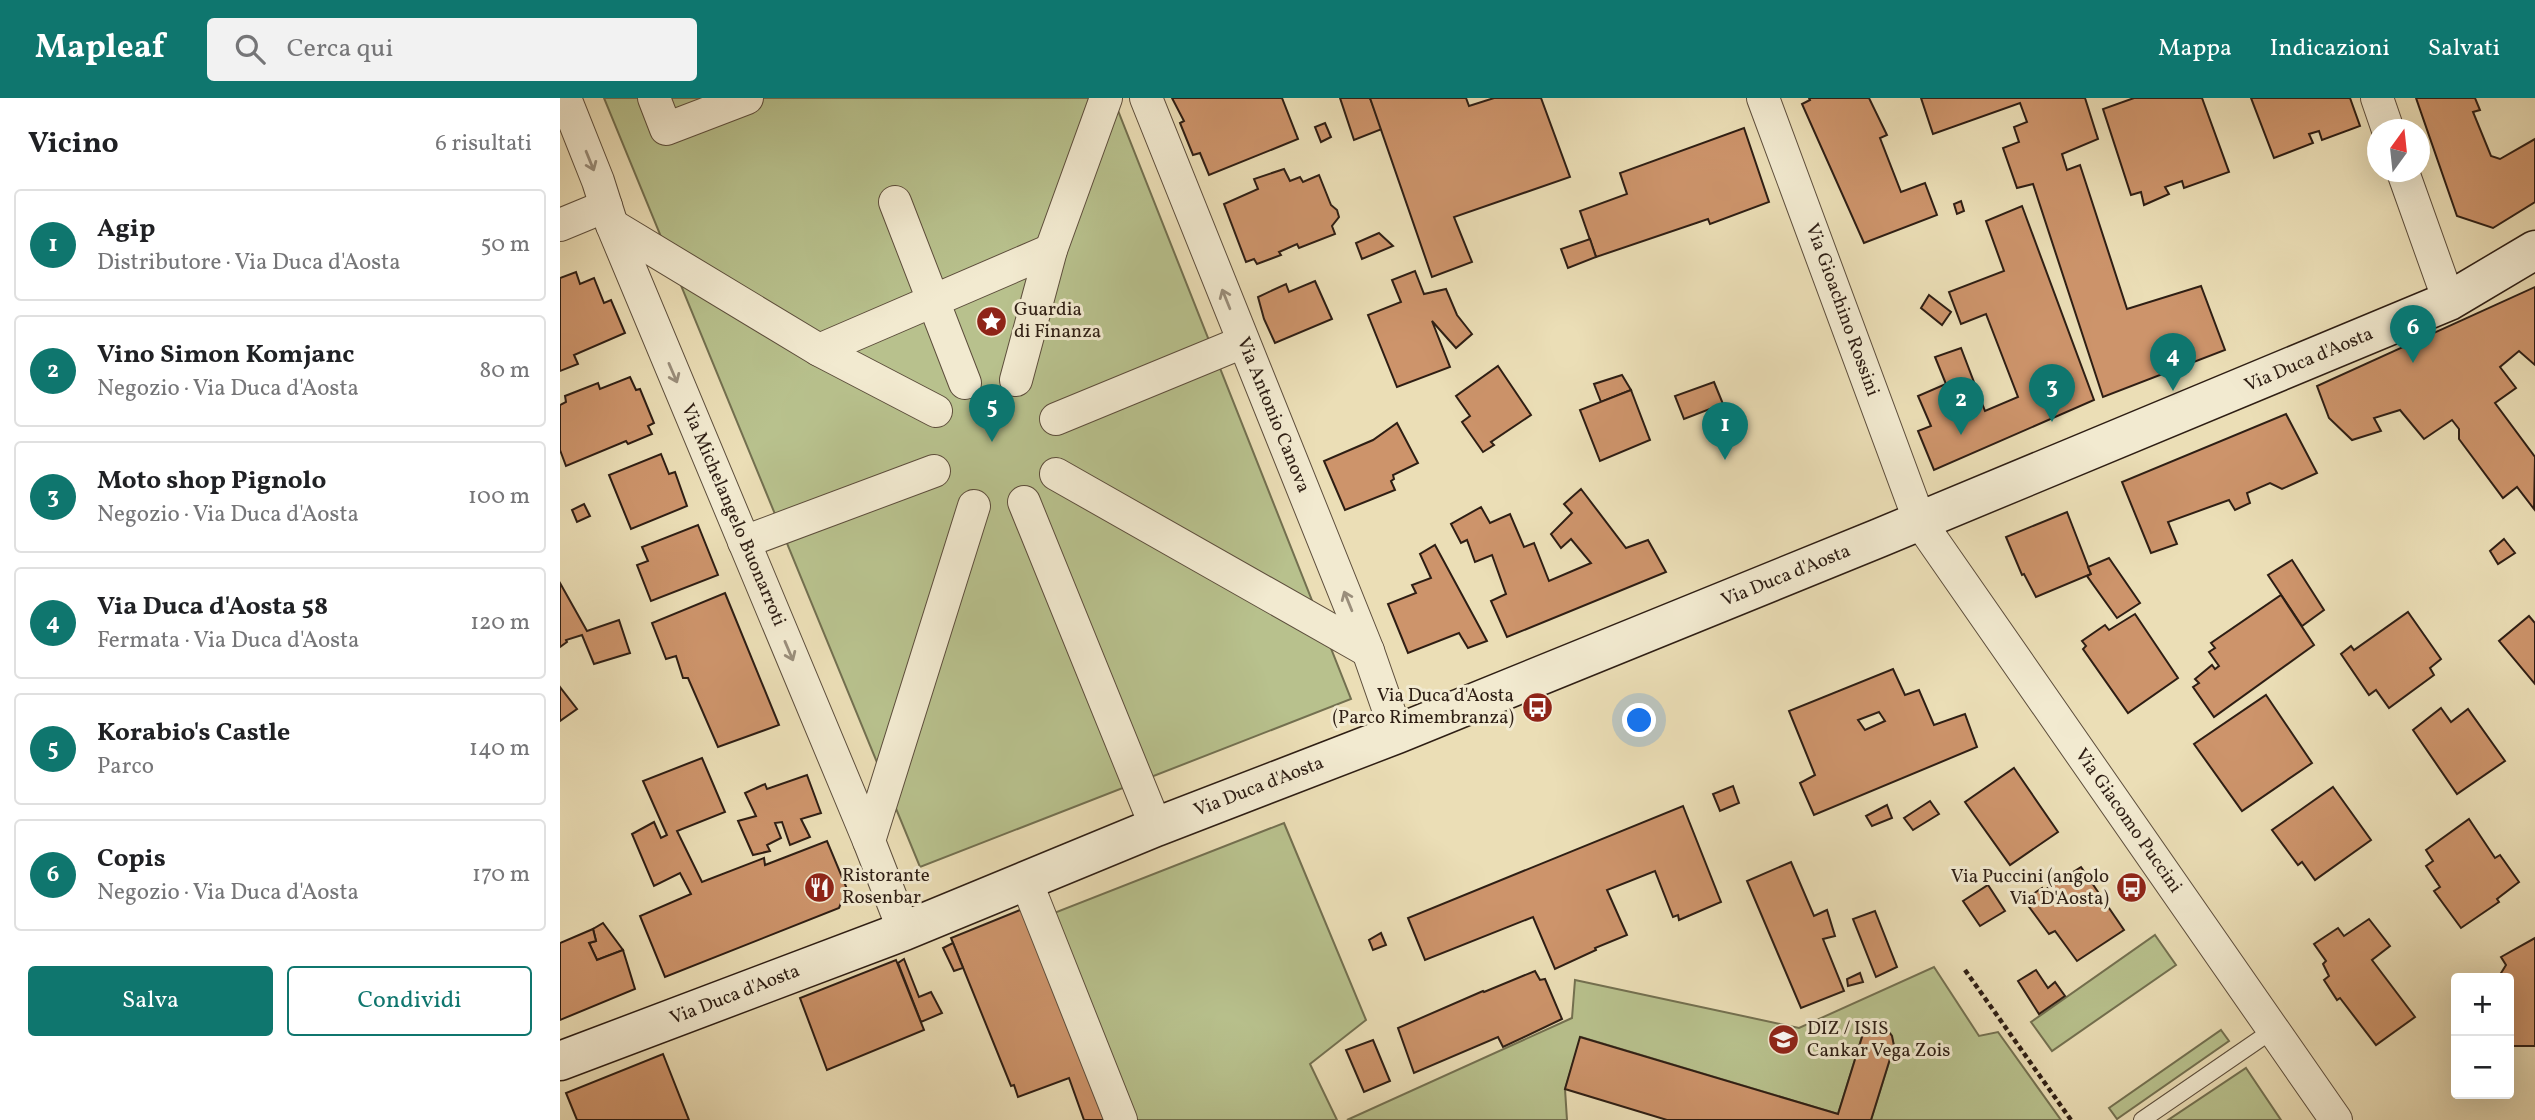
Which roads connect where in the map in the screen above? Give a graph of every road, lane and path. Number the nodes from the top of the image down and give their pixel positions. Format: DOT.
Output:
graph roads {
  1 [pos="565,98"];
  2 [pos="654,98"];
  3 [pos="747,98"];
  4 [pos="1106,98"];
  5 [pos="1146,98"];
  6 [pos="1763,98"];
  7 [pos="2376,98"];
  8 [pos="2384,119"];
  9 [pos="2407,182"];
  10 [pos="895,202"];
  11 [pos="609,216"];
  12 [pos="560,225"];
  13 [pos="1051,250"];
  14 [pos="2535,250"];
  15 [pos="932,299"];
  16 [pos="2449,301"];
  17 [pos="1243,342"];
  18 [pos="820,350"];
  19 [pos="1016,380"];
  20 [pos="965,383"];
  21 [pos="936,411"];
  22 [pos="1056,419"];
  23 [pos="934,471"];
  24 [pos="1056,474"];
  25 [pos="1024,502"];
  26 [pos="974,506"];
  27 [pos="1920,522"];
  28 [pos="744,542"];
  29 [pos="1368,651"];
  30 [pos="1397,734"];
  31 [pos="1156,827"];
  32 [pos="869,841"];
  33 [pos="1026,881"];
  34 [pos="904,930"];
  35 [pos="1965,970"];
  36 [pos="2273,1030"];
  37 [pos="560,1061"];
  38 [pos="1121,1120"];
  39 [pos="2071,1120"];
  40 [pos="2142,1120"];
  41 [pos="2336,1120"];
  1 -- 11 [label="street, Via Michelangelo Buonarroti, one-way"];
  2 -- 3 [label="street"];
  4 -- 13 [label="street"];
  17 -- 5 [label="street, Via Antonio Canova, one-way"];
  6 -- 27 [label="street, Via Gioachino Rossini"];
  7 -- 8 [label="street"];
  9 -- 16 [label="street"];
  10 -- 15 [label="street"];
  11 -- 12 [label="street"];
  11 -- 18 [label="street"];
  11 -- 28 [label="street, Via Michelangelo Buonarroti, one-way"];
  13 -- 15 [label="street"];
  13 -- 19 [label="street"];
  14 -- 16 [label="main road, Via Duca d'Aosta"];
  15 -- 18 [label="street"];
  15 -- 20 [label="street"];
  16 -- 27 [label="main road, Via Duca d'Aosta"];
  17 -- 22 [label="street"];
  29 -- 17 [label="street, Via Antonio Canova, one-way"];
  18 -- 21 [label="street"];
  23 -- 28 [label="street"];
  24 -- 29 [label="street"];
  25 -- 31 [label="street"];
  26 -- 32 [label="street"];
  27 -- 30 [label="main road, Via Duca d'Aosta"];
  27 -- 36 [label="street, Via Giacomo Puccini"];
  28 -- 32 [label="street, Via Michelangelo Buonarroti, one-way"];
  29 -- 30 [label="street, Via Antonio Canova"];
  30 -- 31 [label="main road, Via Duca d'Aosta"];
  31 -- 33 [label="main road, Via Duca d'Aosta"];
  32 -- 34 [label="street, Via Michelangelo Buonarroti"];
  33 -- 34 [label="main road, Via Duca d'Aosta"];
  33 -- 38 [label="street"];
  34 -- 37 [label="main road, Via Duca d'Aosta"];
  35 -- 39 [label="path"];
  36 -- 40 [label="lane"];
  36 -- 41 [label="street, Via Giacomo Puccini"];
}
